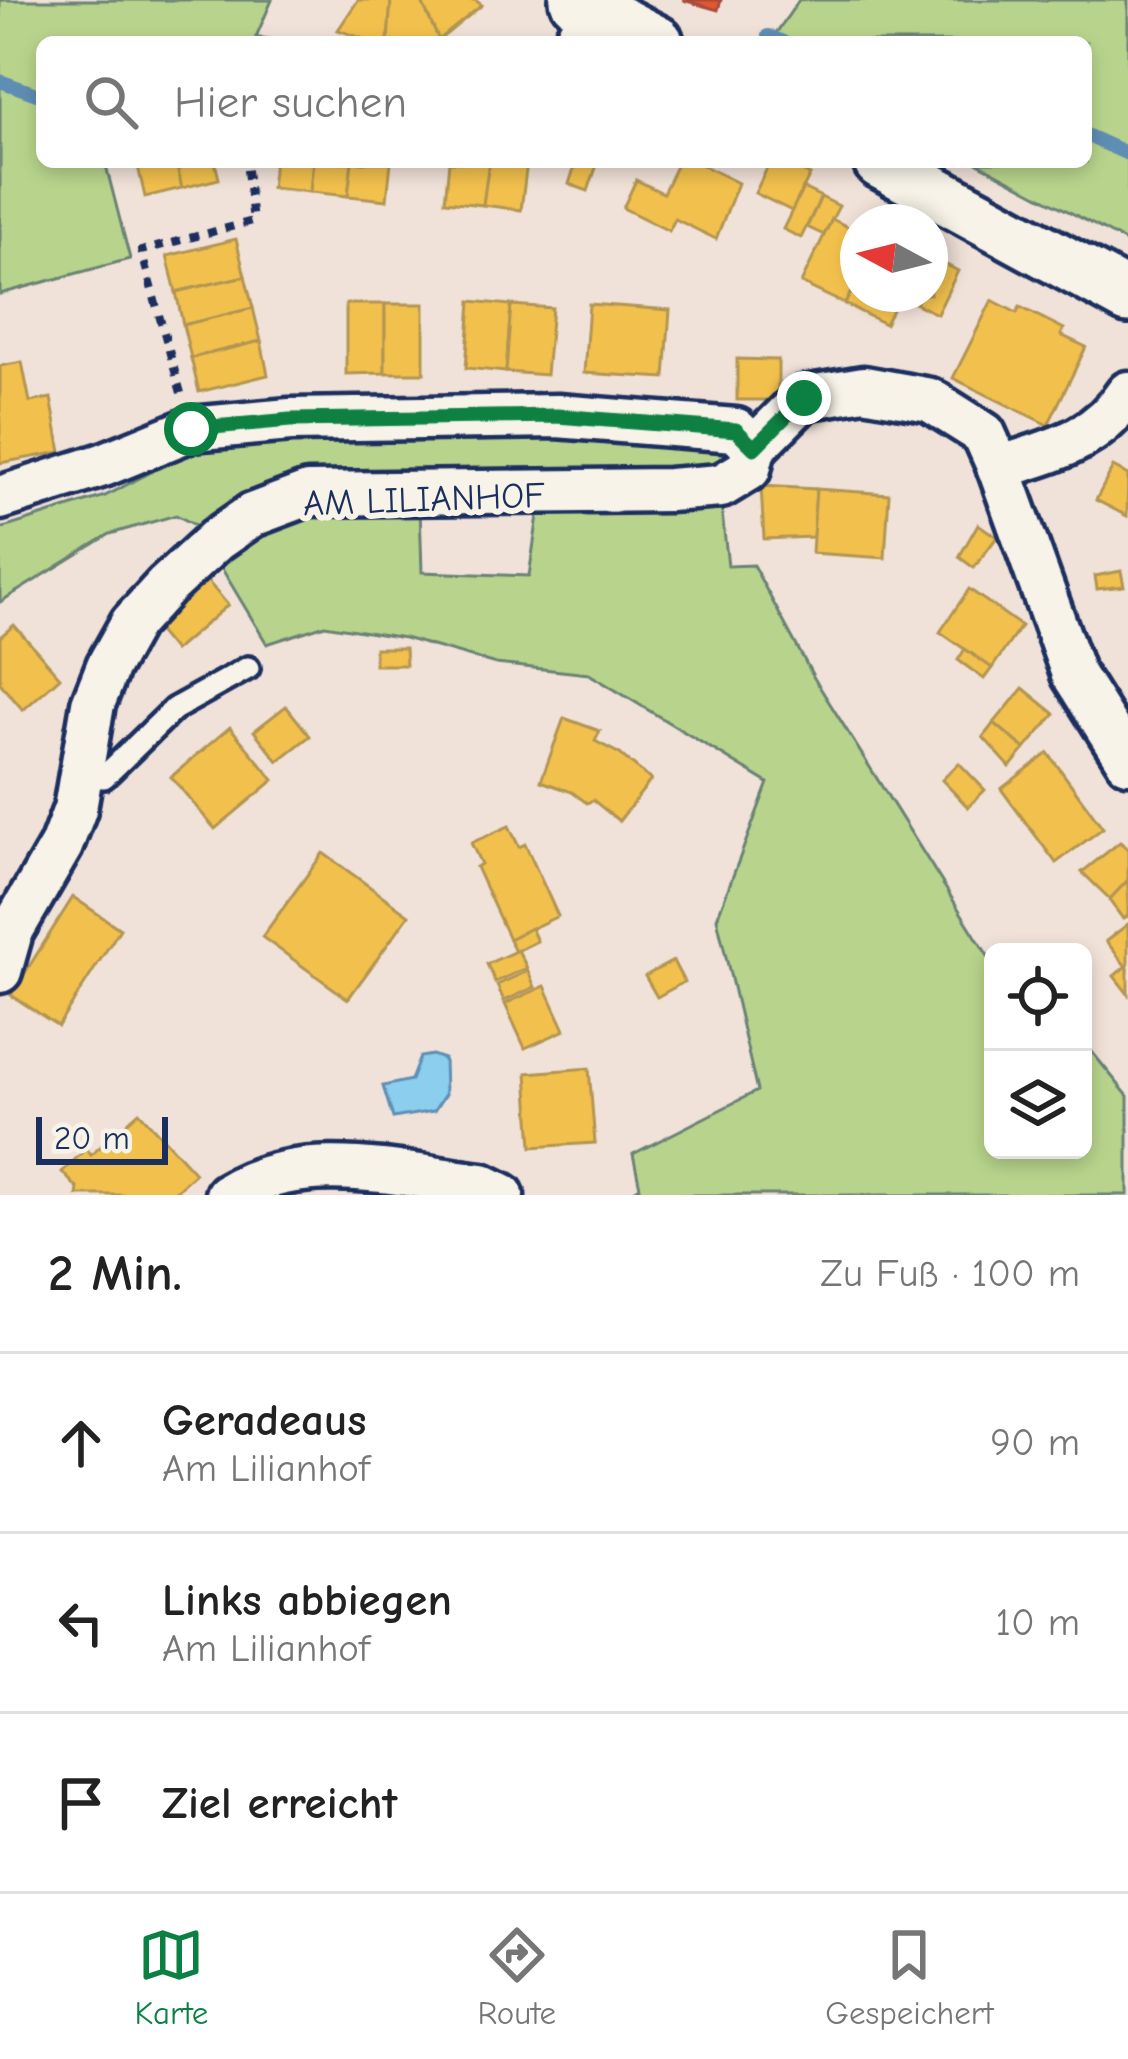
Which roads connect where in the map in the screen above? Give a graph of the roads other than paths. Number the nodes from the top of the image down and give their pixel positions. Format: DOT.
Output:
graph roads {
  1 [pos="574,15"];
  2 [pos="639,36"];
  3 [pos="891,168"];
  4 [pos="1128,297"];
  5 [pos="1128,393"];
  6 [pos="754,448"];
  7 [pos="999,468"];
  8 [pos="0,498"];
  9 [pos="248,668"];
  10 [pos="1128,761"];
  11 [pos="79,776"];
  12 [pos="0,971"];
  13 [pos="227,1195"];
  14 [pos="502,1195"];
  1 -- 2 [label="street"];
  3 -- 4 [label="street"];
  5 -- 7 [label="street"];
  6 -- 7 [label="street, AM LILIANHOF"];
  6 -- 8 [label="street"];
  6 -- 11 [label="street, AM LILIANHOF"];
  7 -- 10 [label="street, AM LILIANHOF"];
  9 -- 11 [label="lane"];
  11 -- 12 [label="street, AM LILIANHOF"];
  13 -- 14 [label="street"];
}
